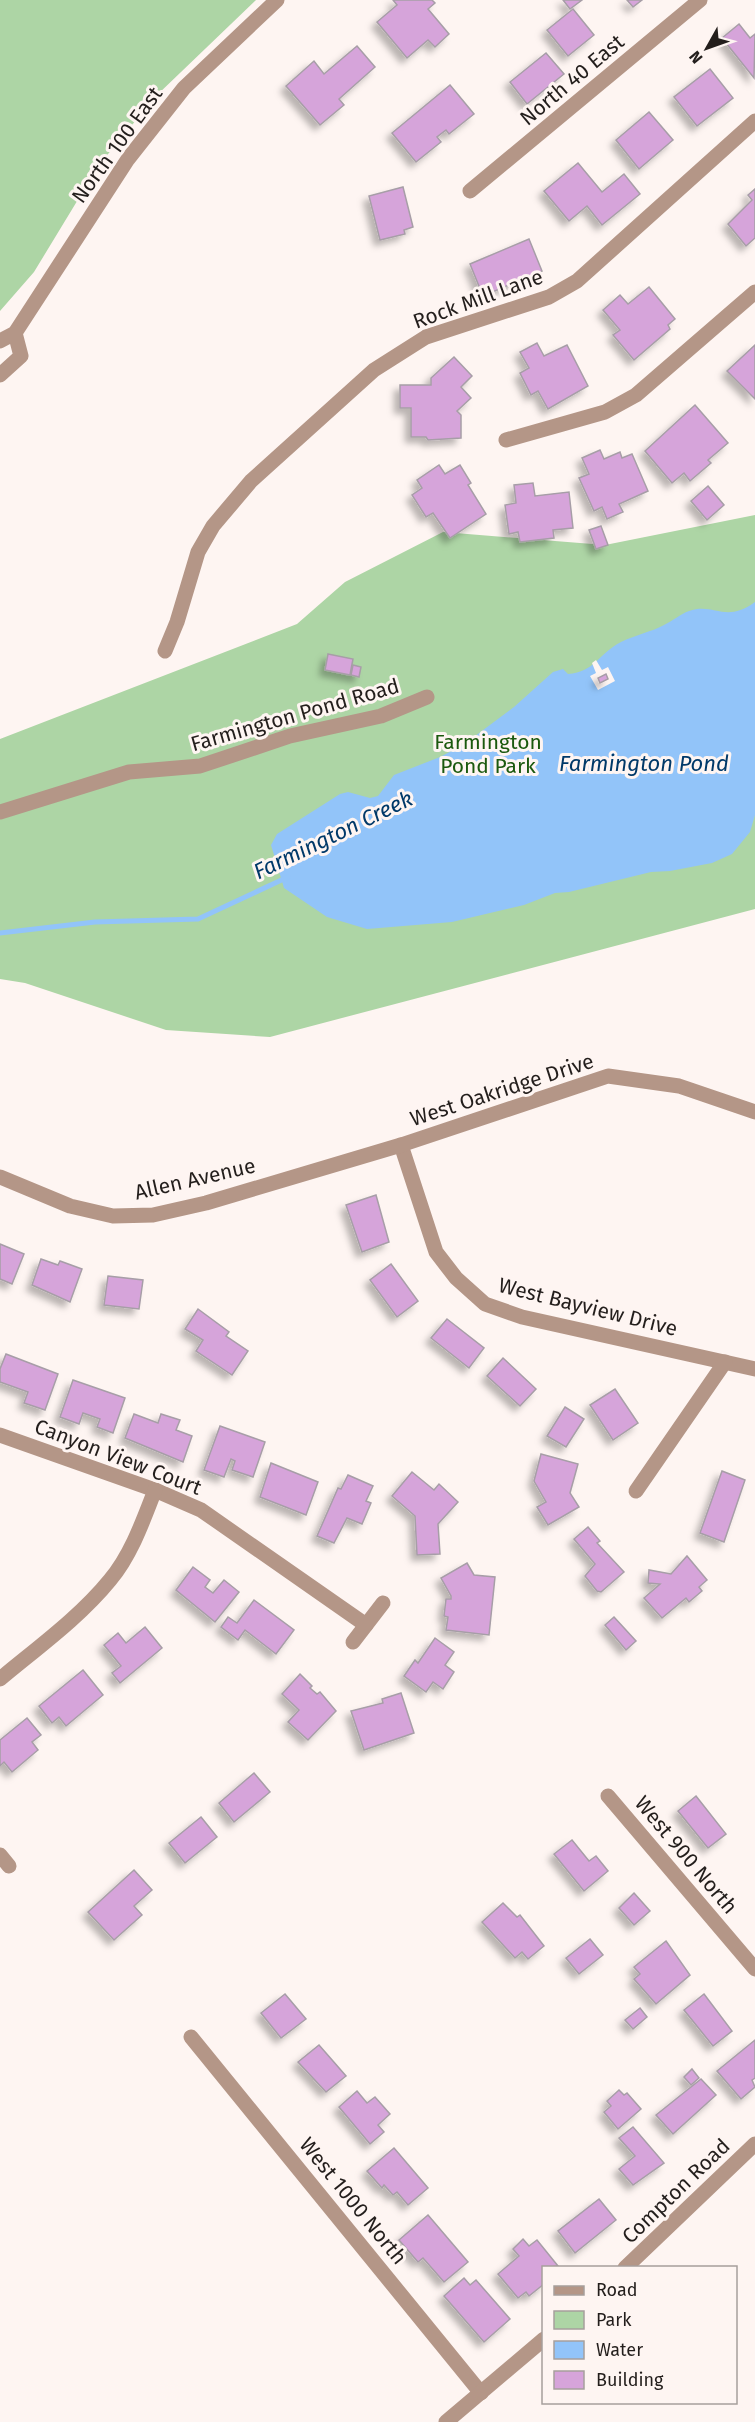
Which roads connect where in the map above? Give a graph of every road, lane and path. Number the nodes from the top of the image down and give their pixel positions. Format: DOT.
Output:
graph roads {
  1 [pos="277,0"];
  2 [pos="700,0"];
  3 [pos="755,121"];
  4 [pos="470,192"];
  5 [pos="755,292"];
  6 [pos="15,333"];
  7 [pos="0,341"];
  8 [pos="0,375"];
  9 [pos="506,440"];
  10 [pos="165,651"];
  11 [pos="427,697"];
  12 [pos="0,812"];
  13 [pos="755,1112"];
  14 [pos="401,1145"];
  15 [pos="0,1177"];
  16 [pos="725,1362"];
  17 [pos="755,1369"];
  18 [pos="0,1435"];
  19 [pos="155,1490"];
  20 [pos="636,1491"];
  21 [pos="383,1603"];
  22 [pos="366,1625"];
  23 [pos="353,1642"];
  24 [pos="0,1679"];
  25 [pos="608,1796"];
  26 [pos="755,1969"];
  27 [pos="190,2037"];
  28 [pos="755,2144"];
  29 [pos="627,2266"];
  30 [pos="542,2340"];
  31 [pos="481,2393"];
  32 [pos="446,2422"];
  1 -- 6 [label="street, North 100 East"];
  2 -- 4 [label="street, North 40 East"];
  3 -- 10 [label="street, Rock Mill Lane"];
  5 -- 9 [label="street"];
  6 -- 7 [label="street"];
  6 -- 8 [label="street"];
  11 -- 12 [label="street, Farmington Pond Road"];
  13 -- 14 [label="street, West Oakridge Drive"];
  14 -- 15 [label="street, Allen Avenue"];
  14 -- 16 [label="street, West Bayview Drive"];
  16 -- 17 [label="street, West Bayview Drive"];
  16 -- 20 [label="street"];
  18 -- 19 [label="street, Canyon View Court"];
  19 -- 22 [label="street, Canyon View Court"];
  19 -- 24 [label="street"];
  21 -- 22 [label="street"];
  22 -- 23 [label="street"];
  25 -- 26 [label="street, West 900 North"];
  27 -- 31 [label="street, West 1000 North"];
  28 -- 29 [label="street, Compton Road"];
  30 -- 31 [label="street"];
  31 -- 32 [label="street"];
}
